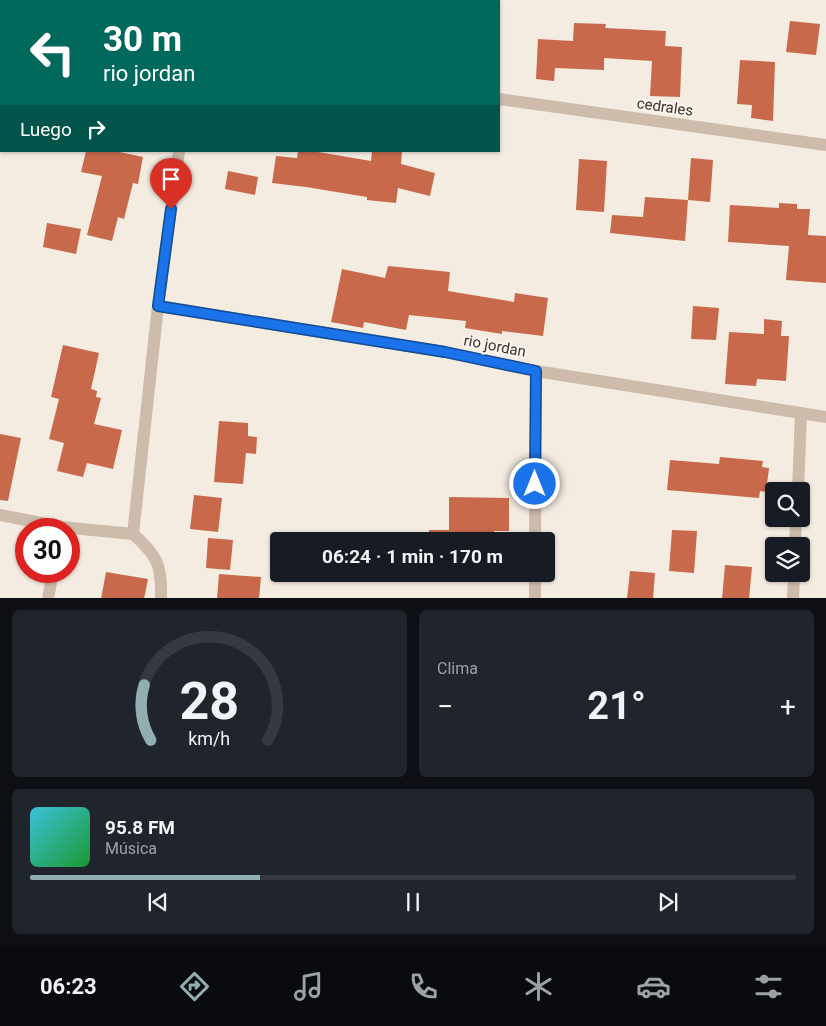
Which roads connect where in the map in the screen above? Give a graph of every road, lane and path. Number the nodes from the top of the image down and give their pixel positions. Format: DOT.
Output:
graph roads {
  1 [pos="500,99"];
  2 [pos="826,145"];
  3 [pos="179,152"];
  4 [pos="158,306"];
  5 [pos="536,371"];
  6 [pos="801,413"];
  7 [pos="826,417"];
  8 [pos="798,482"];
  9 [pos="0,515"];
  10 [pos="15,518"];
  11 [pos="80,530"];
  12 [pos="535,532"];
  13 [pos="134,534"];
  14 [pos="535,582"];
  15 [pos="794,582"];
  16 [pos="51,583"];
  17 [pos="48,598"];
  18 [pos="161,598"];
  19 [pos="535,598"];
  20 [pos="793,598"];
  1 -- 2 [label="street, cedrales"];
  3 -- 4 [label="street"];
  4 -- 5 [label="street, rio jordan"];
  4 -- 13 [label="street"];
  5 -- 6 [label="street, rio jordan"];
  5 -- 12 [label="street"];
  6 -- 7 [label="street, rio jordan"];
  6 -- 8 [label="street"];
  9 -- 10 [label="street"];
  11 -- 13 [label="street"];
  13 -- 18 [label="street"];
  14 -- 19 [label="street"];
  15 -- 20 [label="street"];
  16 -- 17 [label="street"];
}
